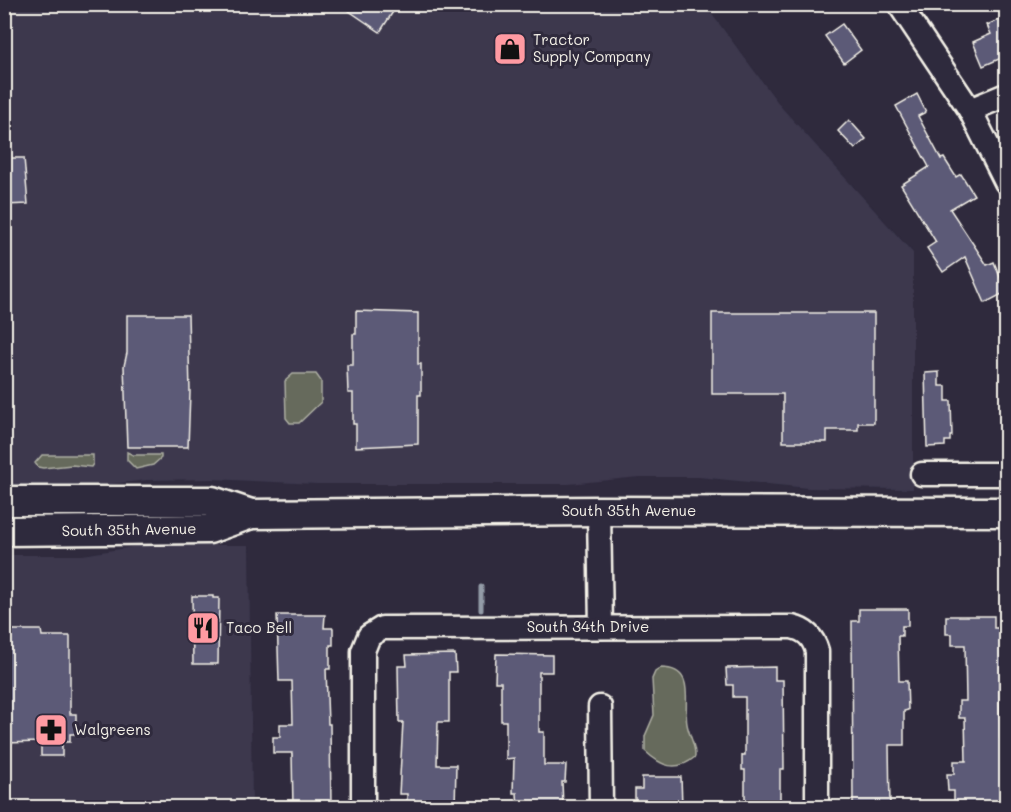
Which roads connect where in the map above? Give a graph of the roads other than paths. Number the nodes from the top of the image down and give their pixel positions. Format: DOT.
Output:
graph roads {
  1 [pos="899,4"];
  2 [pos="1006,95"];
  3 [pos="970,111"];
  4 [pos="1006,183"];
  5 [pos="922,474"];
  6 [pos="1006,474"];
  7 [pos="4,501"];
  8 [pos="599,511"];
  9 [pos="1006,512"];
  10 [pos="251,514"];
  11 [pos="4,531"];
  12 [pos="601,627"];
  13 [pos="600,707"];
  14 [pos="363,807"];
  15 [pos="601,807"];
  16 [pos="817,807"];
  1 -- 3 [label="street"];
  2 -- 3 [label="street"];
  3 -- 4 [label="street"];
  5 -- 6 [label="street"];
  7 -- 10 [label="main road, South 35th Avenue"];
  8 -- 9 [label="main road, South 35th Avenue"];
  8 -- 10 [label="main road, South 35th Avenue"];
  8 -- 12 [label="street"];
  10 -- 11 [label="main road, South 35th Avenue"];
  12 -- 14 [label="street, South 34th Drive"];
  12 -- 16 [label="street, South 34th Drive"];
  13 -- 15 [label="street"];
}
